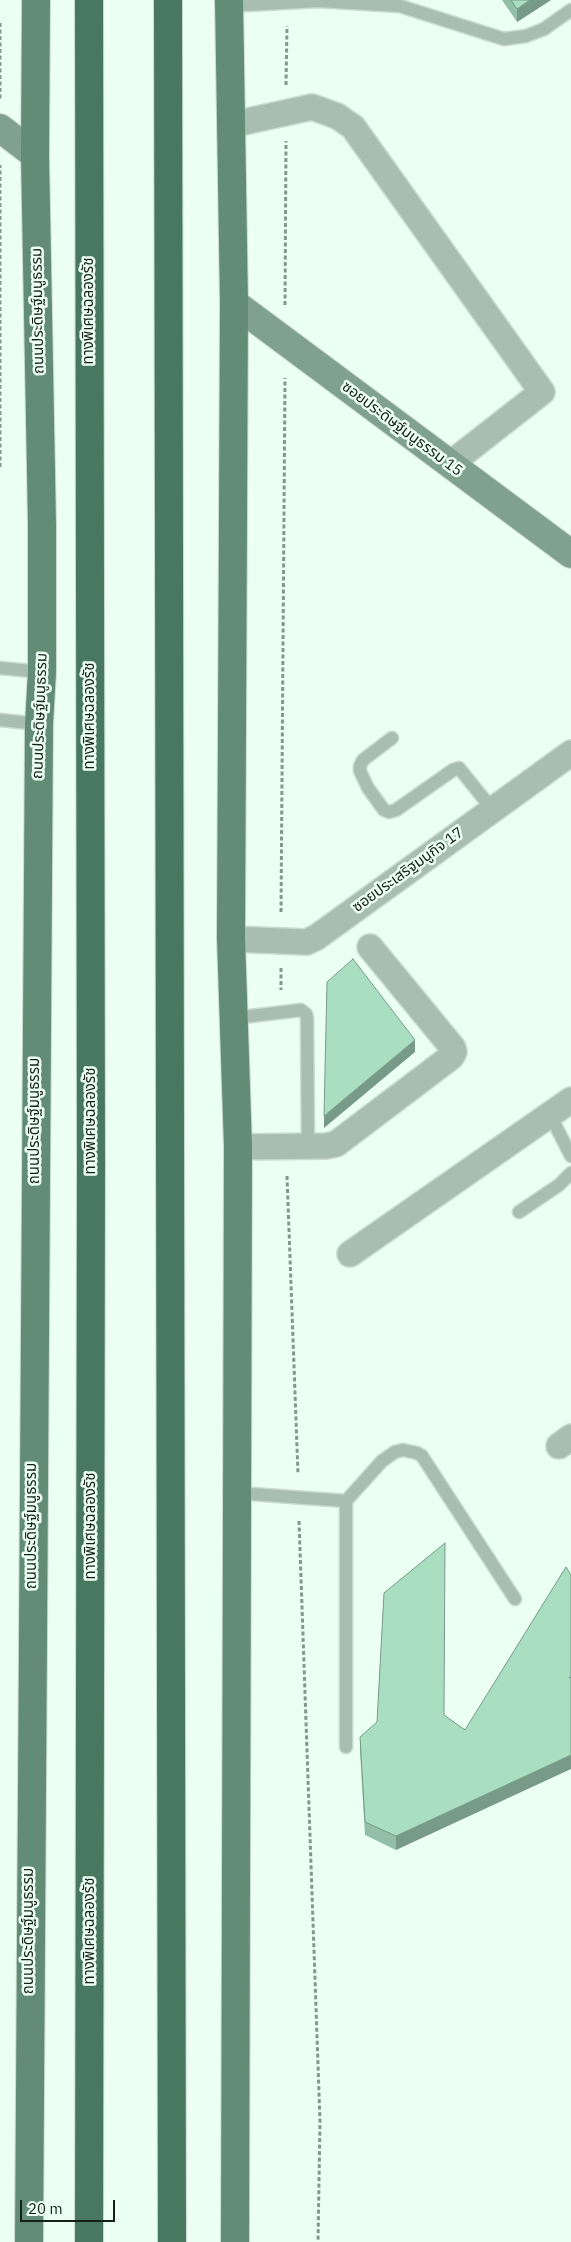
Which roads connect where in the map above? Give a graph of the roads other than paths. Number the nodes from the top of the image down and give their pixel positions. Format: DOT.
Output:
graph roads {
  1 [pos="36,0"];
  2 [pos="89,0"];
  3 [pos="168,0"];
  4 [pos="229,3"];
  5 [pos="400,3"];
  6 [pos="571,10"];
  7 [pos="230,126"];
  8 [pos="0,128"];
  9 [pos="35,154"];
  10 [pos="234,303"];
  11 [pos="450,464"];
  12 [pos="571,554"];
  13 [pos="0,668"];
  14 [pos="42,672"];
  15 [pos="0,720"];
  16 [pos="39,724"];
  17 [pos="392,738"];
  18 [pos="571,753"];
  19 [pos="492,809"];
  20 [pos="231,939"];
  21 [pos="370,947"];
  22 [pos="234,1018"];
  23 [pos="571,1100"];
  24 [pos="550,1115"];
  25 [pos="308,1146"];
  26 [pos="238,1148"];
  27 [pos="571,1156"];
  28 [pos="571,1173"];
  29 [pos="519,1212"];
  30 [pos="350,1254"];
  31 [pos="238,1493"];
  32 [pos="346,1501"];
  33 [pos="515,1599"];
  34 [pos="346,1747"];
  35 [pos="28,2242"];
  36 [pos="89,2242"];
  37 [pos="172,2242"];
  38 [pos="235,2242"];
  1 -- 9 [label="main road, ถนนประดิษฐ์มนูธรรม"];
  2 -- 36 [label="highway, ทางพิเศษฉลองรัช"];
  3 -- 37 [label="highway"];
  4 -- 5 [label="lane"];
  4 -- 7 [label="main road"];
  5 -- 6 [label="lane"];
  7 -- 10 [label="main road"];
  7 -- 11 [label="street"];
  8 -- 9 [label="street"];
  9 -- 14 [label="main road, ถนนประดิษฐ์มนูธรรม"];
  10 -- 11 [label="street, ซอยประดิษฐ์มนูธรรม 15"];
  10 -- 20 [label="main road"];
  11 -- 12 [label="street, ซอยประดิษฐ์มนูธรรม 15"];
  13 -- 14 [label="lane"];
  14 -- 16 [label="main road, ถนนประดิษฐ์มนูธรรม"];
  15 -- 16 [label="lane"];
  16 -- 35 [label="main road, ถนนประดิษฐ์มนูธรรม"];
  17 -- 19 [label="lane"];
  18 -- 19 [label="street, ซอยประเสริฐมนูกิจ 17"];
  19 -- 20 [label="street, ซอยประเสริฐมนูกิจ 17"];
  20 -- 22 [label="main road"];
  21 -- 25 [label="street"];
  22 -- 25 [label="lane"];
  22 -- 26 [label="main road"];
  23 -- 24 [label="street"];
  24 -- 27 [label="lane"];
  24 -- 30 [label="street"];
  25 -- 26 [label="street"];
  26 -- 31 [label="main road"];
  28 -- 29 [label="lane"];
  31 -- 32 [label="lane"];
  31 -- 38 [label="main road"];
  32 -- 33 [label="lane"];
  32 -- 34 [label="lane"];
}
